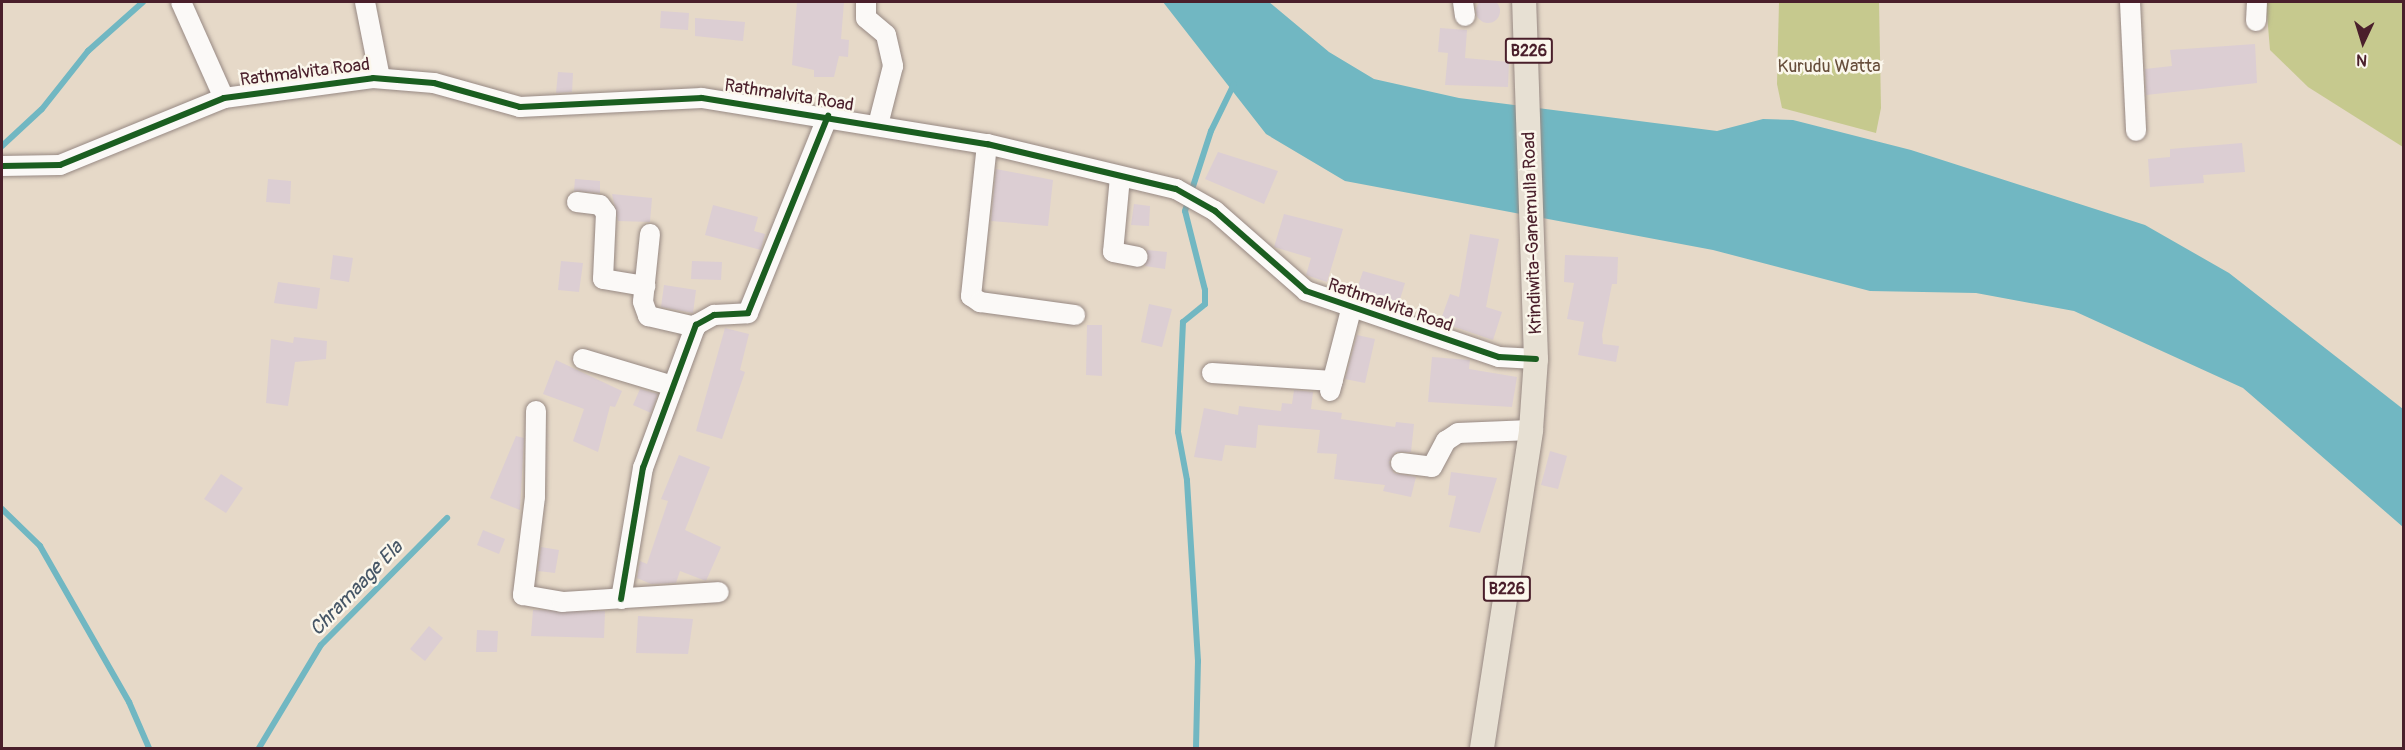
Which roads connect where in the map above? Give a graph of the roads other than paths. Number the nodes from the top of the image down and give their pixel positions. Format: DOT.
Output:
graph roads {
  1 [pos="181,2"];
  2 [pos="365,2"];
  3 [pos="866,2"];
  4 [pos="1524,2"];
  5 [pos="2130,2"];
  6 [pos="2257,2"];
  7 [pos="2256,21"];
  8 [pos="380,78"];
  9 [pos="224,98"];
  10 [pos="828,116"];
  11 [pos="878,125"];
  12 [pos="2136,131"];
  13 [pos="987,144"];
  14 [pos="2,166"];
  15 [pos="1120,177"];
  16 [pos="577,202"];
  17 [pos="650,234"];
  18 [pos="1138,257"];
  19 [pos="645,286"];
  20 [pos="1351,310"];
  21 [pos="1075,315"];
  22 [pos="696,327"];
  23 [pos="583,359"];
  24 [pos="1536,359"];
  25 [pos="1212,373"];
  26 [pos="673,386"];
  27 [pos="536,411"];
  28 [pos="1532,430"];
  29 [pos="1401,463"];
  30 [pos="719,592"];
  31 [pos="621,599"];
  32 [pos="1482,748"];
  1 -- 9 [label="street"];
  2 -- 8 [label="street"];
  3 -- 11 [label="street"];
  4 -- 24 [label="main road, Krindiwita-Ganemulla Road / B226"];
  5 -- 12 [label="street"];
  6 -- 7 [label="street"];
  8 -- 9 [label="street, Rathmalvita Road"];
  8 -- 10 [label="street, Rathmalvita Road"];
  9 -- 14 [label="street, Rathmalvita Road"];
  10 -- 11 [label="street, Rathmalvita Road"];
  10 -- 22 [label="street"];
  11 -- 13 [label="street, Rathmalvita Road"];
  13 -- 15 [label="street, Rathmalvita Road"];
  13 -- 21 [label="street"];
  15 -- 18 [label="street"];
  15 -- 20 [label="street, Rathmalvita Road"];
  16 -- 19 [label="street"];
  17 -- 19 [label="street"];
  19 -- 22 [label="street"];
  20 -- 24 [label="street, Rathmalvita Road"];
  20 -- 25 [label="street"];
  22 -- 26 [label="street"];
  23 -- 26 [label="street"];
  24 -- 28 [label="main road, Krindiwita-Ganemulla Road / B226"];
  26 -- 31 [label="street"];
  27 -- 31 [label="street"];
  28 -- 29 [label="street"];
  28 -- 32 [label="main road, Krindiwita-Ganemulla Road / B226"];
  30 -- 31 [label="street"];
}
